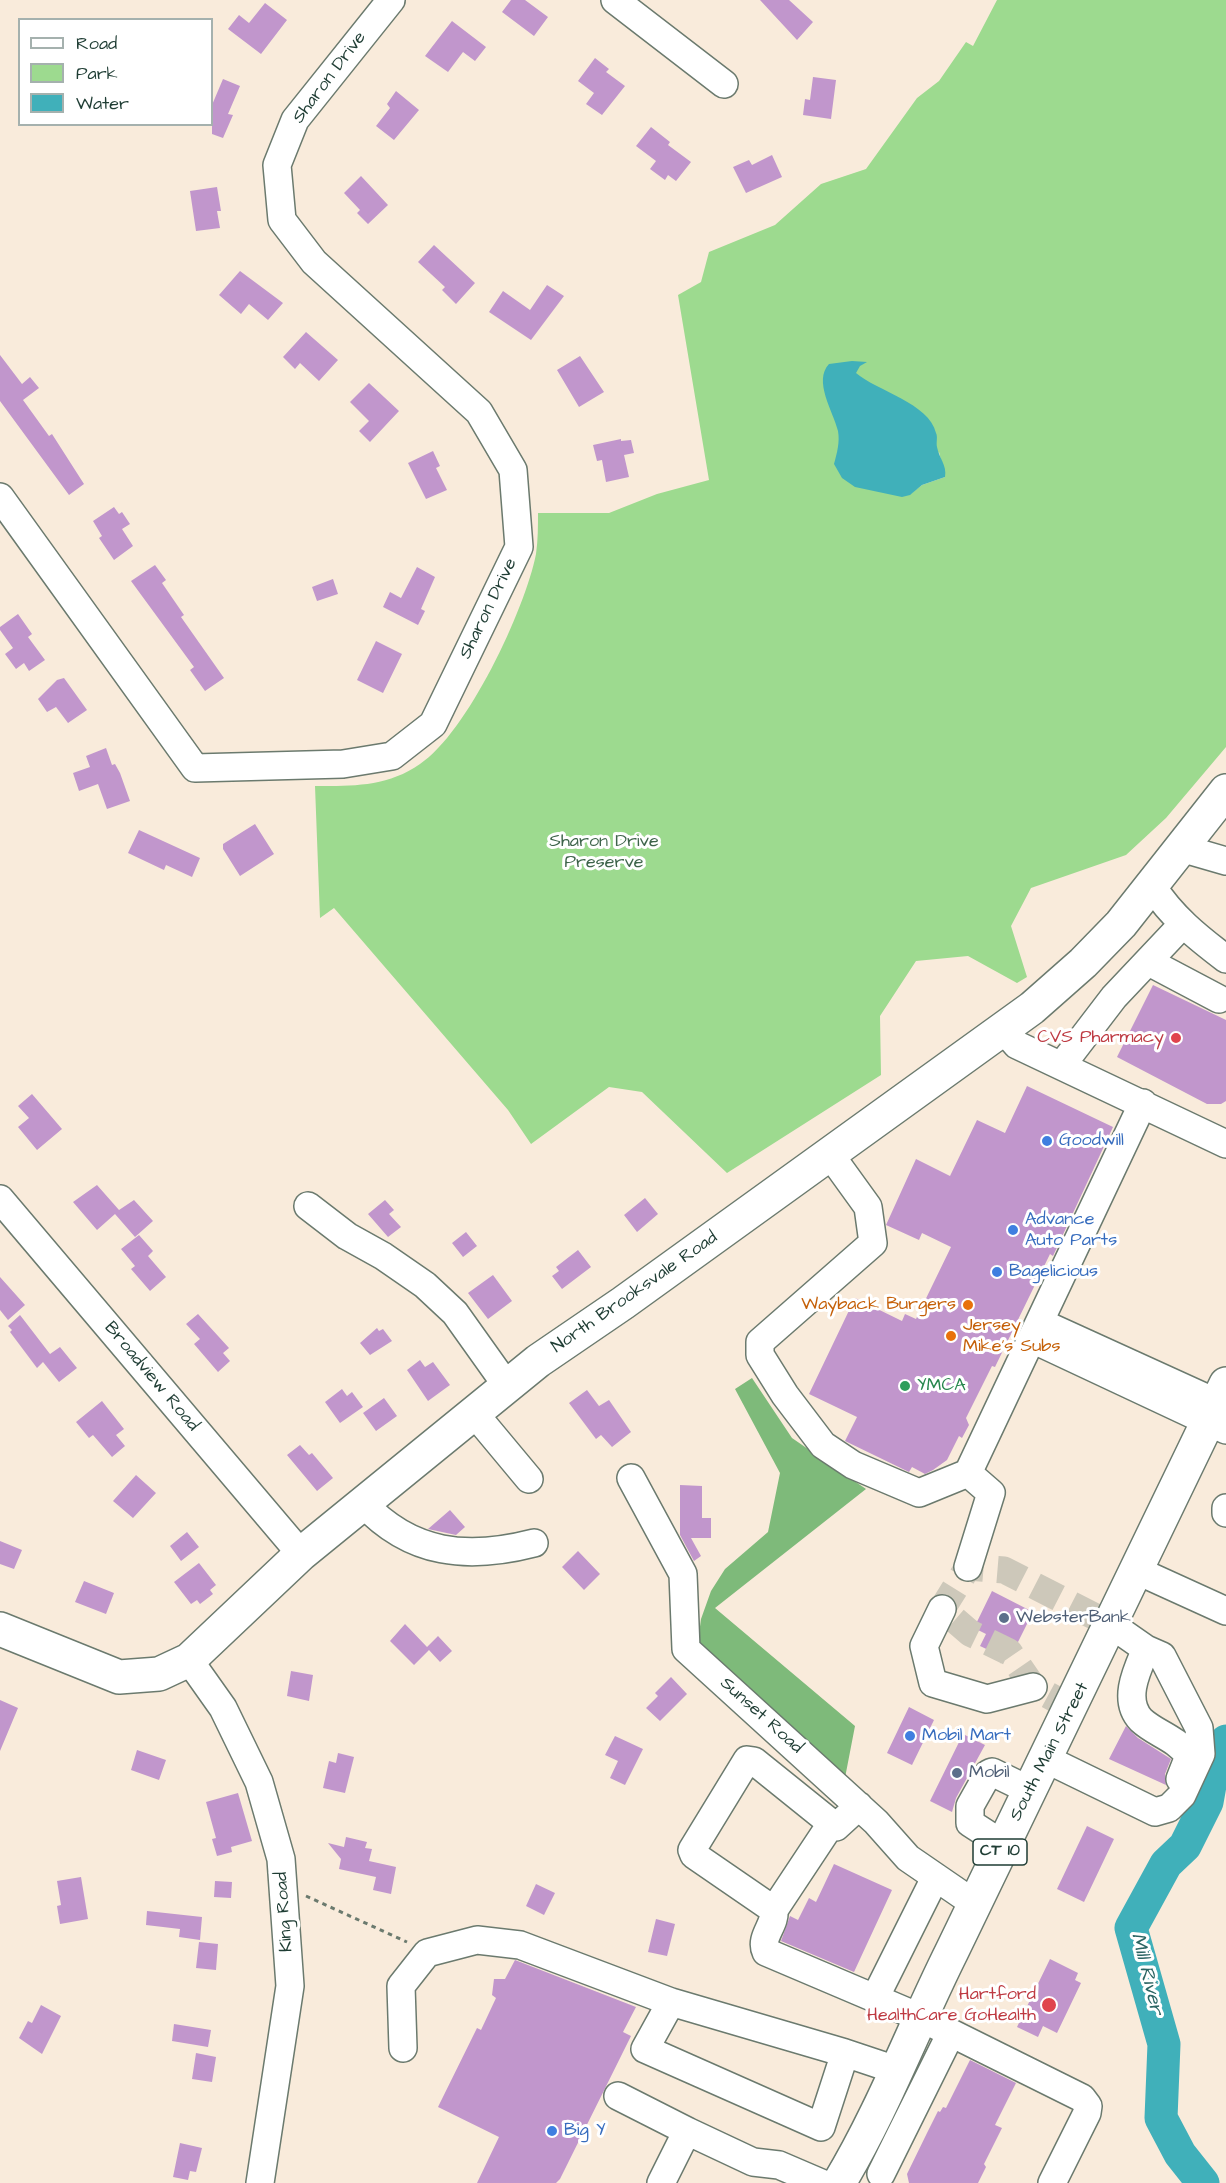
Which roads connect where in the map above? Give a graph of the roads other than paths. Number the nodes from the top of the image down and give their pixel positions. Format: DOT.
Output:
graph roads {
  1 [pos="391,0"];
  2 [pos="615,0"];
  3 [pos="724,84"];
  4 [pos="0,497"];
  5 [pos="1226,791"];
  6 [pos="1181,848"];
  7 [pos="1226,861"];
  8 [pos="1152,886"];
  9 [pos="1182,925"];
  10 [pos="1226,959"];
  11 [pos="1154,974"];
  12 [pos="1222,1001"];
  13 [pos="1003,1029"];
  14 [pos="1062,1065"];
  15 [pos="1143,1103"];
  16 [pos="1226,1144"];
  17 [pos="829,1153"];
  18 [pos="0,1199"];
  19 [pos="308,1206"];
  20 [pos="1035,1330"];
  21 [pos="507,1386"];
  22 [pos="1220,1409"];
  23 [pos="474,1413"];
  24 [pos="968,1473"];
  25 [pos="631,1478"];
  26 [pos="528,1479"];
  27 [pos="363,1503"];
  28 [pos="1226,1508"];
  29 [pos="1226,1513"];
  30 [pos="534,1542"];
  31 [pos="301,1554"];
  32 [pos="968,1567"];
  33 [pos="1138,1572"];
  34 [pos="942,1609"];
  35 [pos="1226,1611"];
  36 [pos="1113,1626"];
  37 [pos="0,1629"];
  38 [pos="1146,1649"];
  39 [pos="189,1660"];
  40 [pos="1033,1687"];
  41 [pos="1046,1759"];
  42 [pos="1031,1791"];
  43 [pos="859,1806"];
  44 [pos="1169,1808"];
  45 [pos="831,1824"];
  46 [pos="1004,1845"];
  47 [pos="935,1878"];
  48 [pos="975,1904"];
  49 [pos="774,1910"];
  50 [pos="875,1998"];
  51 [pos="671,2002"];
  52 [pos="919,2017"];
  53 [pos="951,2033"];
  54 [pos="403,2048"];
  55 [pos="845,2053"];
  56 [pos="896,2070"];
  57 [pos="618,2096"];
  58 [pos="687,2131"];
  59 [pos="753,2162"];
  60 [pos="867,2175"];
  61 [pos="260,2183"];
  62 [pos="662,2183"];
  63 [pos="776,2183"];
  64 [pos="821,2183"];
  65 [pos="1052,2183"];
  1 -- 4 [label="street, Sharon Drive"];
  2 -- 3 [label="street"];
  5 -- 6 [label="main road, North Brooksvale Road"];
  6 -- 7 [label="street"];
  6 -- 8 [label="main road, North Brooksvale Road"];
  8 -- 9 [label="street"];
  8 -- 13 [label="main road, North Brooksvale Road"];
  9 -- 10 [label="street"];
  9 -- 11 [label="street"];
  11 -- 12 [label="street"];
  11 -- 14 [label="street"];
  13 -- 14 [label="street"];
  13 -- 17 [label="main road, North Brooksvale Road"];
  14 -- 15 [label="street"];
  15 -- 16 [label="street"];
  15 -- 20 [label="street"];
  17 -- 21 [label="main road, North Brooksvale Road"];
  17 -- 24 [label="street"];
  18 -- 31 [label="street, Broadview Road"];
  19 -- 21 [label="street"];
  20 -- 22 [label="street"];
  20 -- 24 [label="street"];
  21 -- 23 [label="main road, North Brooksvale Road"];
  22 -- 33 [label="main road, South Main Street / CT 10"];
  23 -- 26 [label="street"];
  23 -- 27 [label="main road, North Brooksvale Road"];
  24 -- 32 [label="street"];
  25 -- 43 [label="street, Sunset Road"];
  27 -- 30 [label="street"];
  27 -- 31 [label="main road, North Brooksvale Road"];
  28 -- 29 [label="street"];
  31 -- 39 [label="main road, North Brooksvale Road"];
  33 -- 35 [label="street"];
  33 -- 36 [label="main road, South Main Street / CT 10"];
  34 -- 40 [label="street"];
  36 -- 38 [label="street"];
  36 -- 41 [label="main road, South Main Street / CT 10"];
  37 -- 39 [label="main road, North Brooksvale Road"];
  38 -- 44 [label="street"];
  38 -- 44 [label="street"];
  39 -- 61 [label="street, King Road"];
  41 -- 42 [label="main road, South Main Street / CT 10"];
  41 -- 44 [label="street"];
  42 -- 46 [label="main road, South Main Street / CT 10"];
  42 -- 46 [label="street"];
  43 -- 45 [label="street"];
  43 -- 47 [label="street, Sunset Road"];
  45 -- 49 [label="street"];
  45 -- 49 [label="street"];
  46 -- 48 [label="main road, South Main Street / CT 10"];
  47 -- 48 [label="street, Sunset Road"];
  47 -- 50 [label="street"];
  48 -- 52 [label="main road, South Main Street / CT 10"];
  49 -- 50 [label="street"];
  50 -- 52 [label="street"];
  51 -- 54 [label="street"];
  51 -- 55 [label="street"];
  51 -- 55 [label="street"];
  52 -- 53 [label="street"];
  52 -- 56 [label="main road, South Main Street / CT 10"];
  53 -- 60 [label="street"];
  53 -- 65 [label="street"];
  55 -- 56 [label="street"];
  56 -- 60 [label="main road, South Main Street / CT 10"];
  57 -- 58 [label="street"];
  58 -- 59 [label="street"];
  58 -- 62 [label="street"];
  59 -- 63 [label="street"];
  59 -- 64 [label="street"];
}
